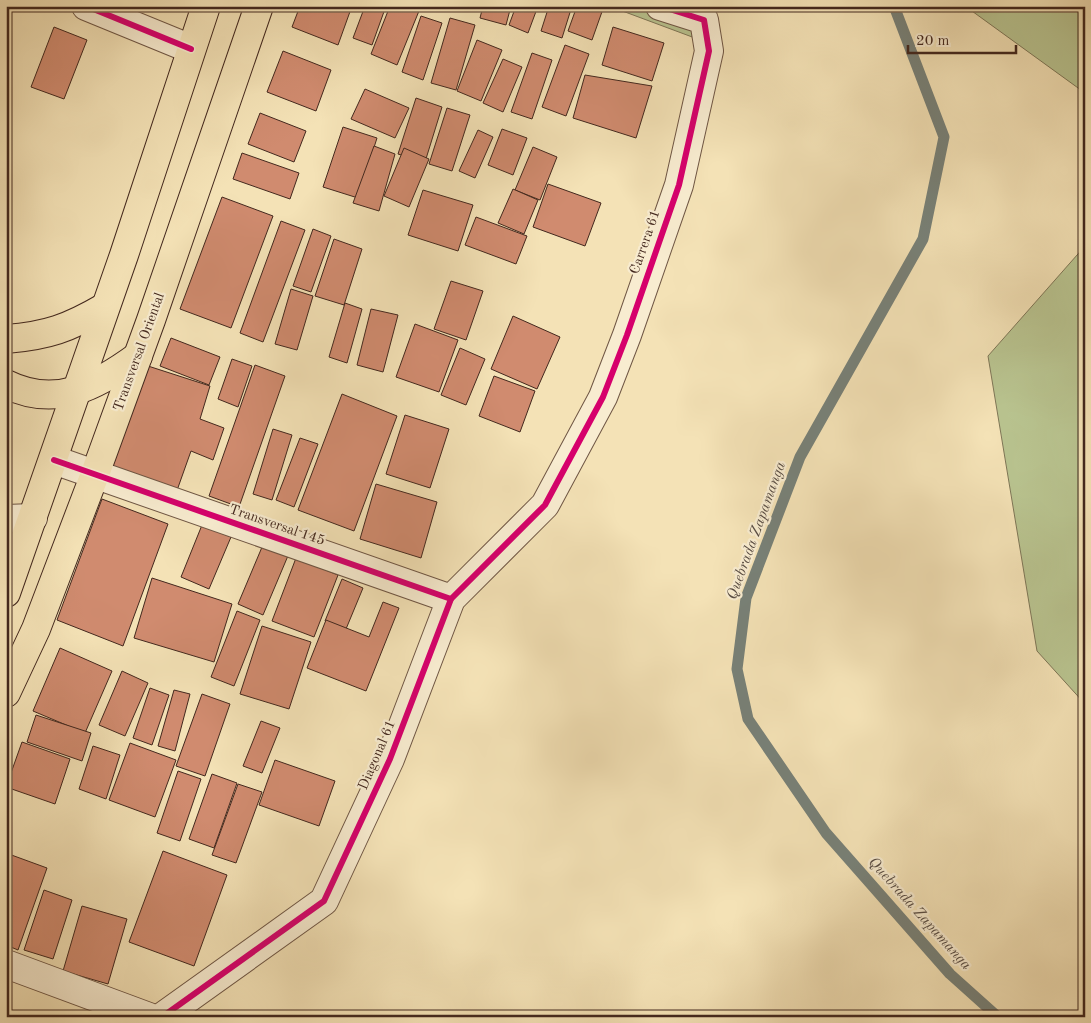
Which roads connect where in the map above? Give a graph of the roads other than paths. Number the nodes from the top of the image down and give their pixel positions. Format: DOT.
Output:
graph roads {
  1 [pos="86,6"];
  2 [pos="206,6"];
  3 [pos="259,6"];
  4 [pos="660,6"];
  5 [pos="191,49"];
  6 [pos="105,307"];
  7 [pos="6,339"];
  8 [pos="138,356"];
  9 [pos="6,384"];
  10 [pos="76,392"];
  11 [pos="54,460"];
  12 [pos="567,462"];
  13 [pos="95,474"];
  14 [pos="19,518"];
  15 [pos="6,593"];
  16 [pos="451,599"];
  17 [pos="6,693"];
  18 [pos="6,964"];
  19 [pos="149,1017"];
  20 [pos="162,1017"];
  1 -- 5 [label="street"];
  2 -- 5 [label="main road"];
  3 -- 8 [label="main road, Transversal Oriental"];
  4 -- 12 [label="street, Carrera 61"];
  5 -- 6 [label="main road"];
  6 -- 7 [label="main road"];
  6 -- 10 [label="main road"];
  8 -- 10 [label="main road"];
  8 -- 13 [label="main road, Transversal Oriental"];
  9 -- 10 [label="main road"];
  10 -- 11 [label="main road"];
  11 -- 13 [label="street, Transversal 145"];
  11 -- 14 [label="main road"];
  12 -- 16 [label="street, Diagonal 61"];
  13 -- 16 [label="street, Transversal 145"];
  13 -- 17 [label="main road, Transversal Oriental"];
  14 -- 15 [label="main road"];
  16 -- 20 [label="street, Diagonal 61"];
  18 -- 19 [label="street"];
}
